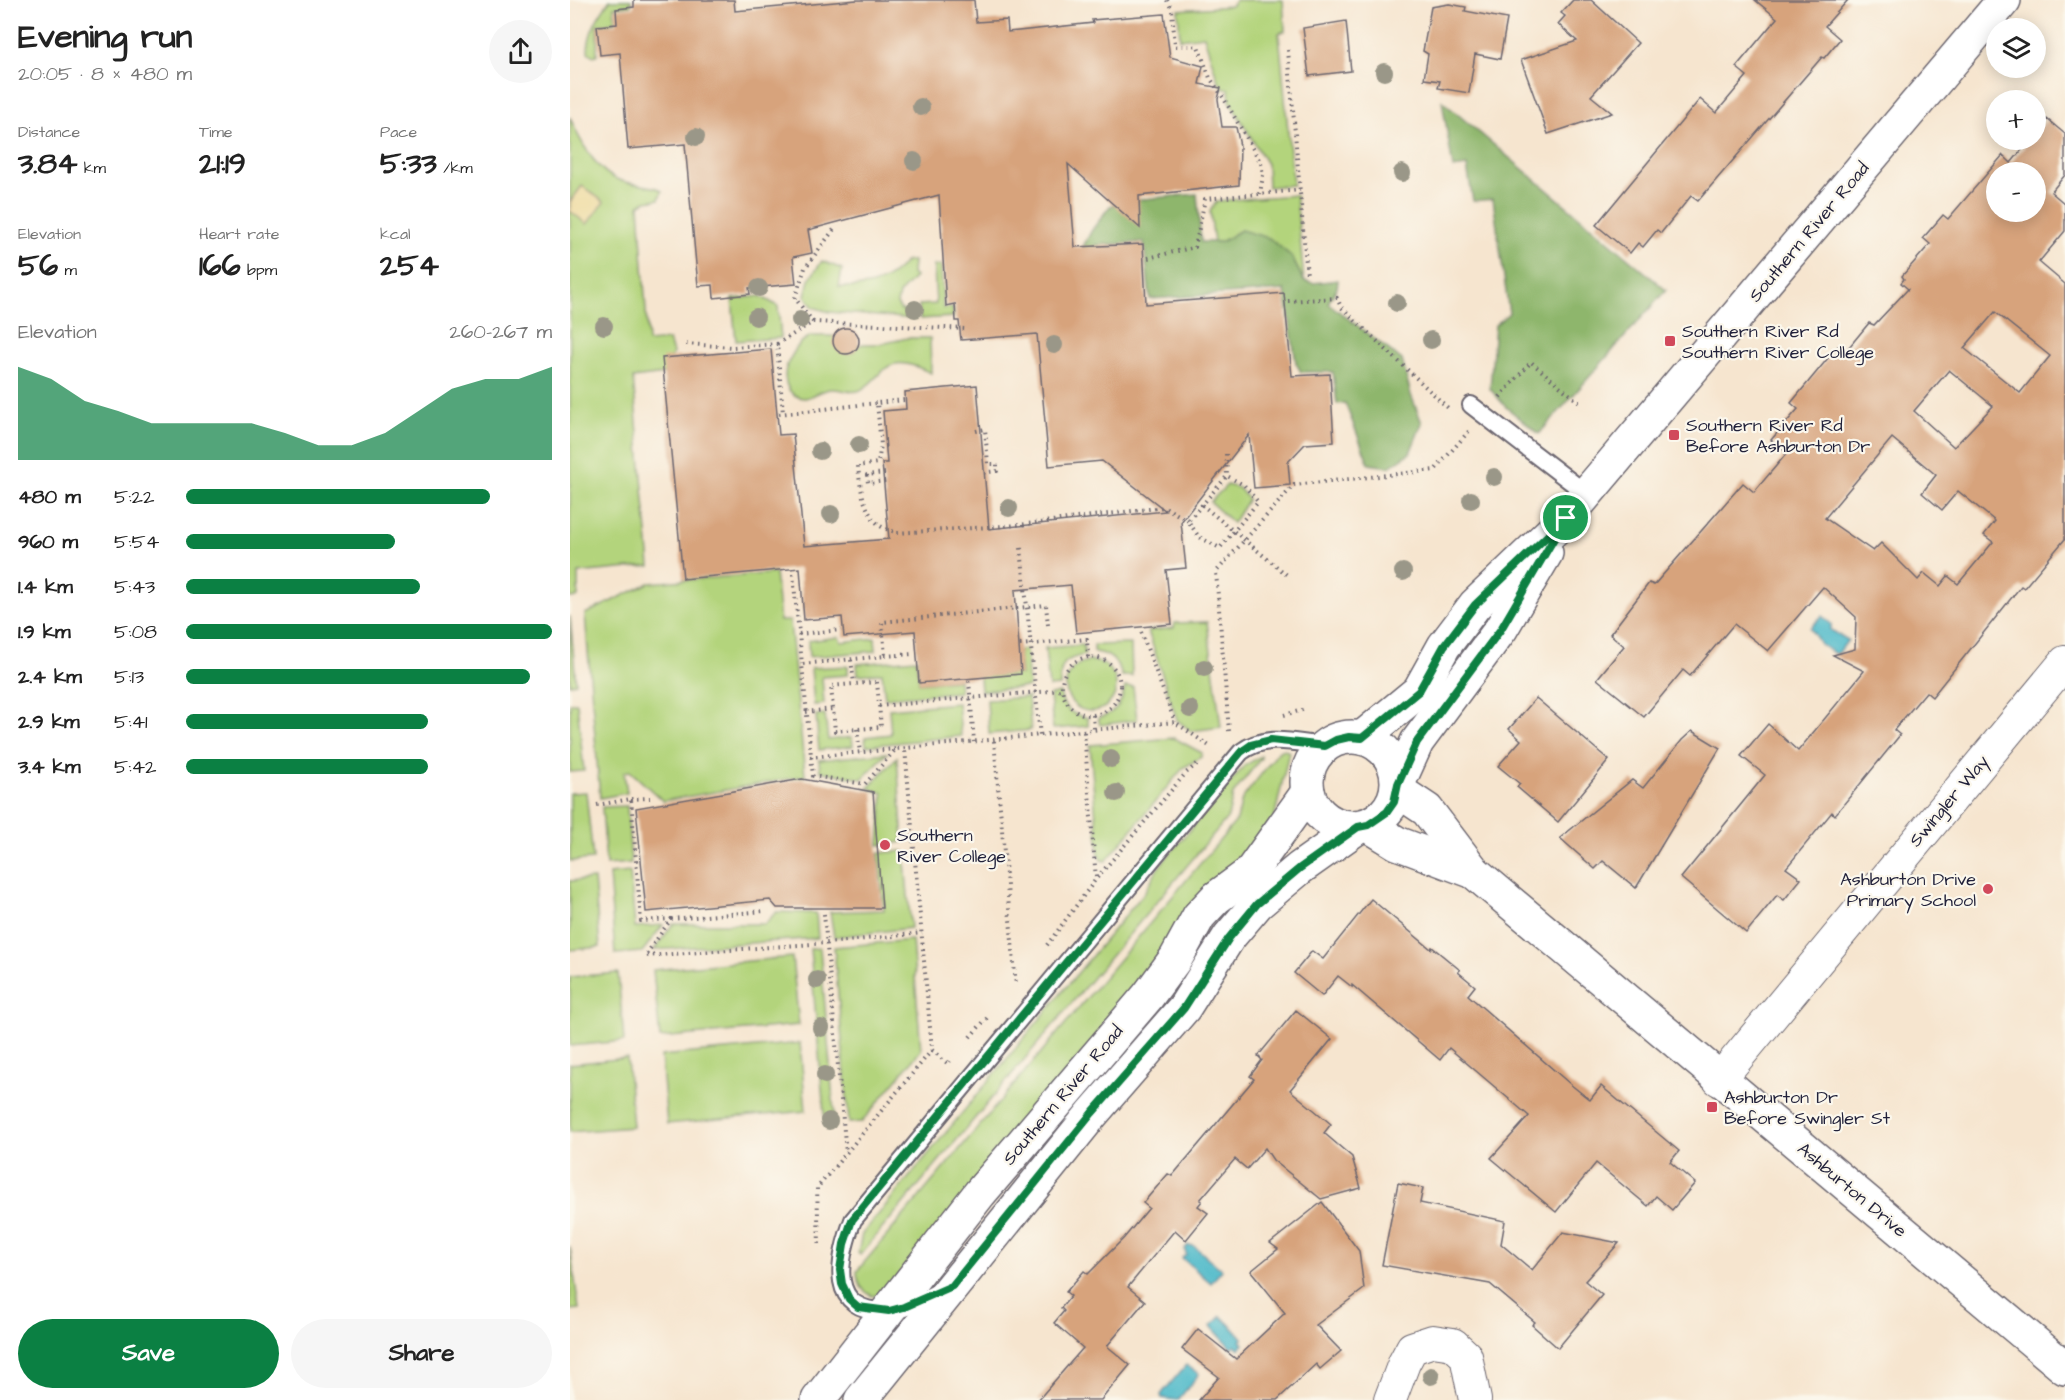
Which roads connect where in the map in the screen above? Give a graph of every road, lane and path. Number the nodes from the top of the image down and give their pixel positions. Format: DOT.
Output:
graph roads {
  1 [pos="1167,0"];
  2 [pos="2004,0"];
  3 [pos="1288,51"];
  4 [pos="1300,190"];
  5 [pos="1260,194"];
  6 [pos="835,228"];
  7 [pos="1148,258"];
  8 [pos="1307,276"];
  9 [pos="1288,301"];
  10 [pos="813,322"];
  11 [pos="966,329"];
  12 [pos="686,344"];
  13 [pos="777,344"];
  14 [pos="904,400"];
  15 [pos="877,403"];
  16 [pos="1580,403"];
  17 [pos="1478,410"];
  18 [pos="1453,412"];
  19 [pos="976,430"];
  20 [pos="1226,454"];
  21 [pos="885,473"];
  22 [pos="980,473"];
  23 [pos="1227,476"];
  24 [pos="886,482"];
  25 [pos="1203,505"];
  26 [pos="1577,506"];
  27 [pos="1188,521"];
  28 [pos="1235,531"];
  29 [pos="1246,539"];
  30 [pos="1021,548"];
  31 [pos="792,574"];
  32 [pos="1287,574"];
  33 [pos="1027,608"];
  34 [pos="1048,625"];
  35 [pos="841,630"];
  36 [pos="1141,632"];
  37 [pos="799,634"];
  38 [pos="1030,644"];
  39 [pos="1020,645"];
  40 [pos="914,654"];
  41 [pos="885,656"];
  42 [pos="1088,657"];
  43 [pos="851,660"];
  44 [pos="2065,662"];
  45 [pos="802,664"];
  46 [pos="969,681"];
  47 [pos="854,684"];
  48 [pos="1062,690"];
  49 [pos="1035,691"];
  50 [pos="971,697"];
  51 [pos="879,706"];
  52 [pos="833,709"];
  53 [pos="806,712"];
  54 [pos="1093,715"];
  55 [pos="1175,722"];
  56 [pos="857,729"];
  57 [pos="1094,730"];
  58 [pos="1084,732"];
  59 [pos="1229,735"];
  60 [pos="1040,736"];
  61 [pos="1362,738"];
  62 [pos="993,741"];
  63 [pos="974,742"];
  64 [pos="1325,746"];
  65 [pos="905,748"];
  66 [pos="896,749"];
  67 [pos="860,753"];
  68 [pos="810,757"];
  69 [pos="1206,758"];
  70 [pos="1199,762"];
  71 [pos="1398,787"];
  72 [pos="1308,792"];
  73 [pos="650,798"];
  74 [pos="631,799"];
  75 [pos="597,805"];
  76 [pos="1363,826"];
  77 [pos="1474,872"];
  78 [pos="1096,879"];
  79 [pos="765,911"];
  80 [pos="824,914"];
  81 [pos="671,919"];
  82 [pos="922,933"];
  83 [pos="827,943"];
  84 [pos="1043,951"];
  85 [pos="1023,980"];
  86 [pos="991,1013"];
  87 [pos="969,1038"];
  88 [pos="932,1050"];
  89 [pos="955,1055"];
  90 [pos="1719,1080"];
  91 [pos="846,1154"];
  92 [pos="819,1248"];
  93 [pos="952,1286"];
  94 [pos="889,1311"];
  95 [pos="2065,1368"];
  96 [pos="818,1400"];
  97 [pos="861,1400"];
  98 [pos="1390,1400"];
  99 [pos="1474,1400"];
  1 -- 5 [label="path"];
  2 -- 26 [label="main road, Southern River Road"];
  3 -- 4 [label="path"];
  4 -- 5 [label="path"];
  4 -- 8 [label="path"];
  5 -- 7 [label="path"];
  6 -- 10 [label="path"];
  9 -- 18 [label="path"];
  10 -- 11 [label="path"];
  10 -- 13 [label="path"];
  12 -- 13 [label="path"];
  13 -- 15 [label="path"];
  14 -- 15 [label="path"];
  15 -- 27 [label="path"];
  16 -- 17 [label="path"];
  17 -- 26 [label="lane"];
  17 -- 29 [label="path"];
  19 -- 22 [label="path"];
  20 -- 23 [label="path"];
  21 -- 24 [label="path"];
  23 -- 25 [label="path"];
  23 -- 28 [label="path"];
  25 -- 27 [label="path"];
  25 -- 28 [label="path"];
  26 -- 61 [label="main road, Southern River Road"];
  26 -- 71 [label="main road, Southern River Road"];
  27 -- 28 [label="path"];
  28 -- 29 [label="path"];
  29 -- 32 [label="path"];
  29 -- 59 [label="path"];
  30 -- 33 [label="path"];
  31 -- 37 [label="path"];
  33 -- 34 [label="path"];
  33 -- 38 [label="path"];
  33 -- 41 [label="path"];
  35 -- 37 [label="path"];
  36 -- 55 [label="path"];
  37 -- 45 [label="path"];
  38 -- 39 [label="path"];
  38 -- 42 [label="path"];
  38 -- 49 [label="path"];
  40 -- 41 [label="path"];
  41 -- 43 [label="path"];
  42 -- 48 [label="path"];
  42 -- 54 [label="path"];
  43 -- 45 [label="path"];
  43 -- 47 [label="path"];
  44 -- 90 [label="street, Swingler Way"];
  45 -- 53 [label="path"];
  46 -- 50 [label="path"];
  47 -- 51 [label="path"];
  47 -- 52 [label="path"];
  48 -- 49 [label="path"];
  48 -- 54 [label="path"];
  49 -- 50 [label="path"];
  49 -- 60 [label="path"];
  50 -- 51 [label="path"];
  50 -- 63 [label="path"];
  51 -- 56 [label="path"];
  52 -- 53 [label="path"];
  52 -- 56 [label="path"];
  53 -- 68 [label="path"];
  54 -- 57 [label="path"];
  55 -- 57 [label="path"];
  55 -- 69 [label="path"];
  56 -- 67 [label="path"];
  57 -- 58 [label="path"];
  58 -- 60 [label="path"];
  58 -- 78 [label="path"];
  60 -- 62 [label="path"];
  61 -- 64 [label="main road"];
  61 -- 71 [label="main road"];
  62 -- 63 [label="path"];
  62 -- 85 [label="path"];
  63 -- 65 [label="path"];
  64 -- 72 [label="main road"];
  64 -- 94 [label="lane"];
  65 -- 66 [label="path"];
  65 -- 82 [label="path"];
  66 -- 67 [label="path"];
  66 -- 68 [label="path"];
  67 -- 68 [label="path"];
  70 -- 78 [label="path"];
  71 -- 76 [label="main road"];
  71 -- 77 [label="main road, Ashburton Drive"];
  72 -- 76 [label="main road"];
  72 -- 94 [label="main road, Southern River Road"];
  73 -- 74 [label="path"];
  74 -- 75 [label="path"];
  74 -- 81 [label="path"];
  76 -- 77 [label="main road, Ashburton Drive"];
  76 -- 93 [label="main road, Southern River Road"];
  77 -- 90 [label="main road, Ashburton Drive"];
  78 -- 84 [label="path"];
  79 -- 81 [label="path"];
  80 -- 83 [label="path"];
  81 -- 83 [label="path"];
  82 -- 83 [label="path"];
  82 -- 88 [label="path"];
  83 -- 91 [label="path"];
  86 -- 87 [label="path"];
  88 -- 89 [label="path"];
  88 -- 91 [label="path"];
  90 -- 95 [label="main road, Ashburton Drive"];
  91 -- 92 [label="path"];
  93 -- 94 [label="lane"];
  93 -- 97 [label="main road, Southern River Road"];
  94 -- 96 [label="main road, Southern River Road"];
  98 -- 99 [label="street"];
}
